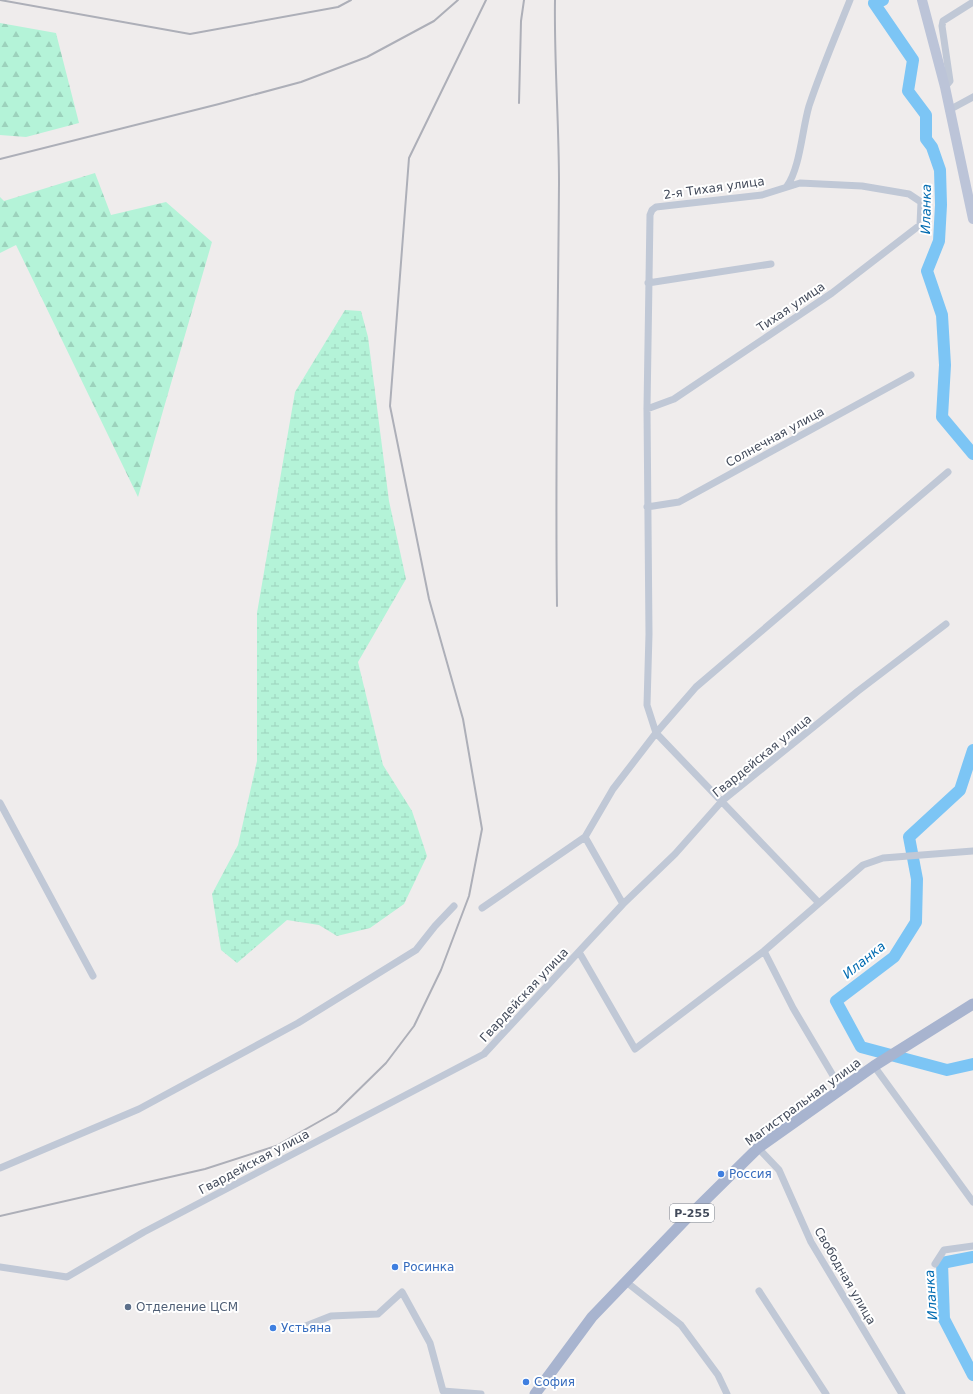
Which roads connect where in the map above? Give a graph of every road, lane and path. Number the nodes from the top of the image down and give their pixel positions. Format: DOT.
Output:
graph roads {
  1 [pos="850,0"];
  2 [pos="922,0"];
  3 [pos="973,2"];
  4 [pos="945,87"];
  5 [pos="973,97"];
  6 [pos="949,110"];
  7 [pos="787,186"];
  8 [pos="921,202"];
  9 [pos="973,219"];
  10 [pos="771,264"];
  11 [pos="648,283"];
  12 [pos="911,375"];
  13 [pos="647,409"];
  14 [pos="948,472"];
  15 [pos="647,508"];
  16 [pos="946,624"];
  17 [pos="656,733"];
  18 [pos="722,801"];
  19 [pos="0,803"];
  20 [pos="585,837"];
  21 [pos="973,851"];
  22 [pos="819,903"];
  23 [pos="623,904"];
  24 [pos="454,906"];
  25 [pos="482,908"];
  26 [pos="764,951"];
  27 [pos="579,952"];
  28 [pos="93,976"];
  29 [pos="973,1004"];
  30 [pos="876,1064"];
  31 [pos="841,1089"];
  32 [pos="758,1148"];
  33 [pos="0,1168"];
  34 [pos="973,1202"];
  35 [pos="973,1246"];
  36 [pos="935,1264"];
  37 [pos="0,1267"];
  38 [pos="625,1281"];
  39 [pos="759,1291"];
  40 [pos="298,1329"];
  41 [pos="482,1394"];
  42 [pos="535,1394"];
  43 [pos="727,1394"];
  44 [pos="826,1394"];
  45 [pos="902,1394"];
  1 -- 7 [label="street"];
  2 -- 4 [label="street"];
  3 -- 4 [label="street"];
  4 -- 6 [label="street"];
  5 -- 6 [label="street"];
  6 -- 9 [label="street"];
  7 -- 8 [label="street, 2-я Тихая улица"];
  7 -- 11 [label="street, 2-я Тихая улица"];
  8 -- 13 [label="street, Тихая улица"];
  10 -- 11 [label="street"];
  11 -- 13 [label="street"];
  12 -- 15 [label="street, Солнечная улица"];
  13 -- 15 [label="street"];
  14 -- 17 [label="street"];
  15 -- 17 [label="street"];
  16 -- 18 [label="street, Гвардейская улица"];
  17 -- 18 [label="street"];
  17 -- 20 [label="street"];
  18 -- 22 [label="street"];
  18 -- 23 [label="street, Гвардейская улица"];
  19 -- 28 [label="street"];
  20 -- 23 [label="street"];
  20 -- 25 [label="street"];
  21 -- 22 [label="street"];
  22 -- 26 [label="street"];
  23 -- 27 [label="street, Гвардейская улица"];
  24 -- 33 [label="street"];
  26 -- 27 [label="street"];
  26 -- 31 [label="street"];
  27 -- 37 [label="street, Гвардейская улица"];
  29 -- 30 [label="main road, Р-255"];
  30 -- 31 [label="main road, Магистральная улица / Р-255"];
  30 -- 34 [label="street"];
  31 -- 32 [label="main road, Магистральная улица / Р-255"];
  32 -- 38 [label="main road, Магистральная улица / Р-255"];
  32 -- 45 [label="street, Свободная улица"];
  35 -- 36 [label="street"];
  38 -- 42 [label="main road, Магистральная улица / Р-255"];
  38 -- 43 [label="street"];
  39 -- 44 [label="street"];
  40 -- 41 [label="street"];
}
